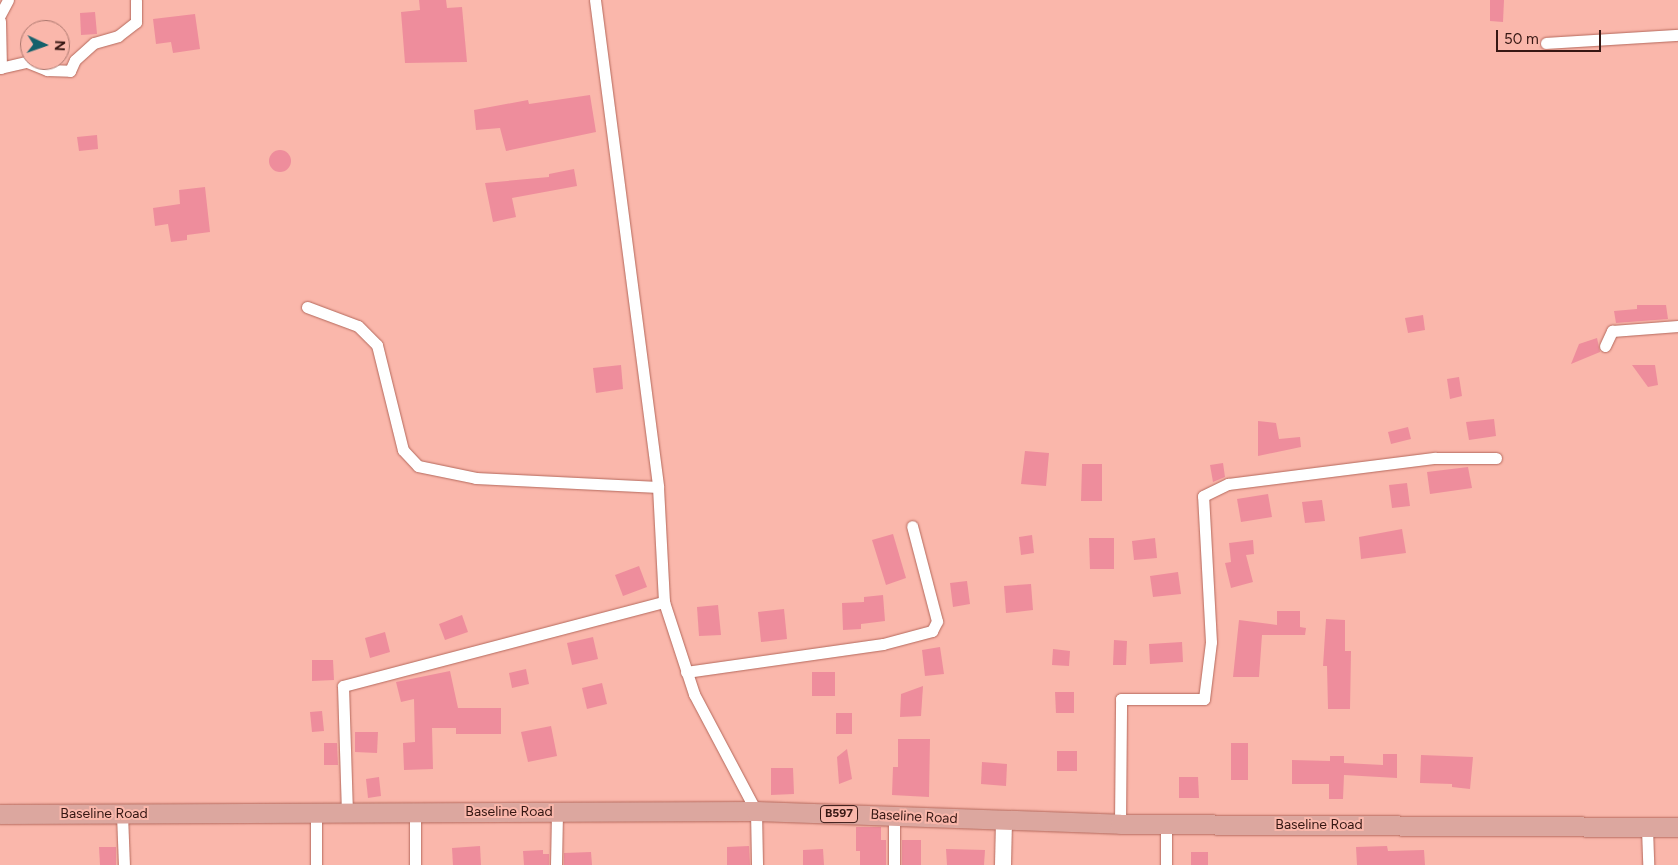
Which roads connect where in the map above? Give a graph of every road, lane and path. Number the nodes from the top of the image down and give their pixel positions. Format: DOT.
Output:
graph roads {
  1 [pos="8,0"];
  2 [pos="136,0"];
  3 [pos="595,0"];
  4 [pos="0,15"];
  5 [pos="0,21"];
  6 [pos="1678,35"];
  7 [pos="1546,43"];
  8 [pos="1,68"];
  9 [pos="307,307"];
  10 [pos="1678,326"];
  11 [pos="1606,346"];
  12 [pos="1496,458"];
  13 [pos="658,487"];
  14 [pos="912,526"];
  15 [pos="664,602"];
  16 [pos="686,672"];
  17 [pos="557,812"];
  18 [pos="756,812"];
  19 [pos="316,813"];
  20 [pos="347,813"];
  21 [pos="415,813"];
  22 [pos="0,814"];
  23 [pos="122,814"];
  24 [pos="894,816"];
  25 [pos="1004,822"];
  26 [pos="1120,824"];
  27 [pos="1166,824"];
  28 [pos="1678,827"];
  29 [pos="1647,828"];
  30 [pos="124,865"];
  31 [pos="316,865"];
  32 [pos="415,865"];
  33 [pos="556,865"];
  34 [pos="757,865"];
  35 [pos="894,865"];
  36 [pos="1003,865"];
  37 [pos="1166,865"];
  38 [pos="1648,865"];
  1 -- 4 [label="street"];
  2 -- 8 [label="street"];
  3 -- 13 [label="street"];
  5 -- 8 [label="street"];
  6 -- 7 [label="street"];
  9 -- 13 [label="street"];
  10 -- 11 [label="street"];
  12 -- 26 [label="street"];
  13 -- 15 [label="street"];
  14 -- 16 [label="street"];
  15 -- 16 [label="street"];
  15 -- 20 [label="street"];
  16 -- 18 [label="street"];
  17 -- 18 [label="main road, Baseline Road / B597"];
  17 -- 21 [label="main road, Baseline Road / B597"];
  17 -- 33 [label="street"];
  18 -- 24 [label="main road, Baseline Road / B597"];
  18 -- 34 [label="street"];
  19 -- 20 [label="main road, Baseline Road / B597"];
  19 -- 23 [label="main road, Baseline Road / B597"];
  19 -- 31 [label="street"];
  20 -- 21 [label="main road, Baseline Road / B597"];
  21 -- 32 [label="street"];
  22 -- 23 [label="main road, Baseline Road / B597"];
  23 -- 30 [label="street"];
  24 -- 25 [label="main road, Baseline Road / B597"];
  24 -- 35 [label="street"];
  25 -- 26 [label="main road, Baseline Road / B597"];
  25 -- 36 [label="street"];
  26 -- 27 [label="main road, Baseline Road / B597"];
  27 -- 29 [label="main road, Baseline Road / B597"];
  27 -- 37 [label="street"];
  28 -- 29 [label="main road, Baseline Road / B597"];
  29 -- 38 [label="street"];
}
